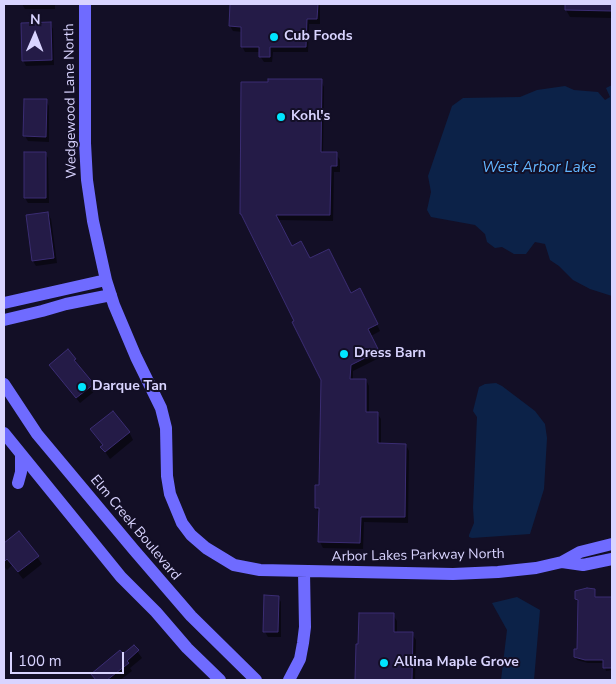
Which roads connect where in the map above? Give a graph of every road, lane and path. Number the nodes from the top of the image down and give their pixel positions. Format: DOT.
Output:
graph roads {
  1 [pos="85,4"];
  2 [pos="106,280"];
  3 [pos="111,295"];
  4 [pos="4,303"];
  5 [pos="4,320"];
  6 [pos="4,384"];
  7 [pos="4,433"];
  8 [pos="21,454"];
  9 [pos="44,482"];
  10 [pos="612,544"];
  11 [pos="612,559"];
  12 [pos="562,562"];
  13 [pos="304,572"];
  14 [pos="220,680"];
  15 [pos="256,680"];
  16 [pos="289,680"];
  1 -- 2 [label="street, Wedgewood Lane North"];
  2 -- 3 [label="street, Wedgewood Lane North"];
  2 -- 4 [label="street"];
  3 -- 5 [label="street"];
  3 -- 13 [label="street, Wedgewood Lane North"];
  6 -- 15 [label="street, Elm Creek Boulevard"];
  7 -- 8 [label="street"];
  8 -- 9 [label="street"];
  8 -- 9 [label="street"];
  9 -- 14 [label="street"];
  10 -- 12 [label="street, Arbor Lakes Parkway North"];
  11 -- 12 [label="street, Arbor Lakes Parkway North"];
  12 -- 13 [label="street, Arbor Lakes Parkway North"];
  13 -- 16 [label="street"];
}
